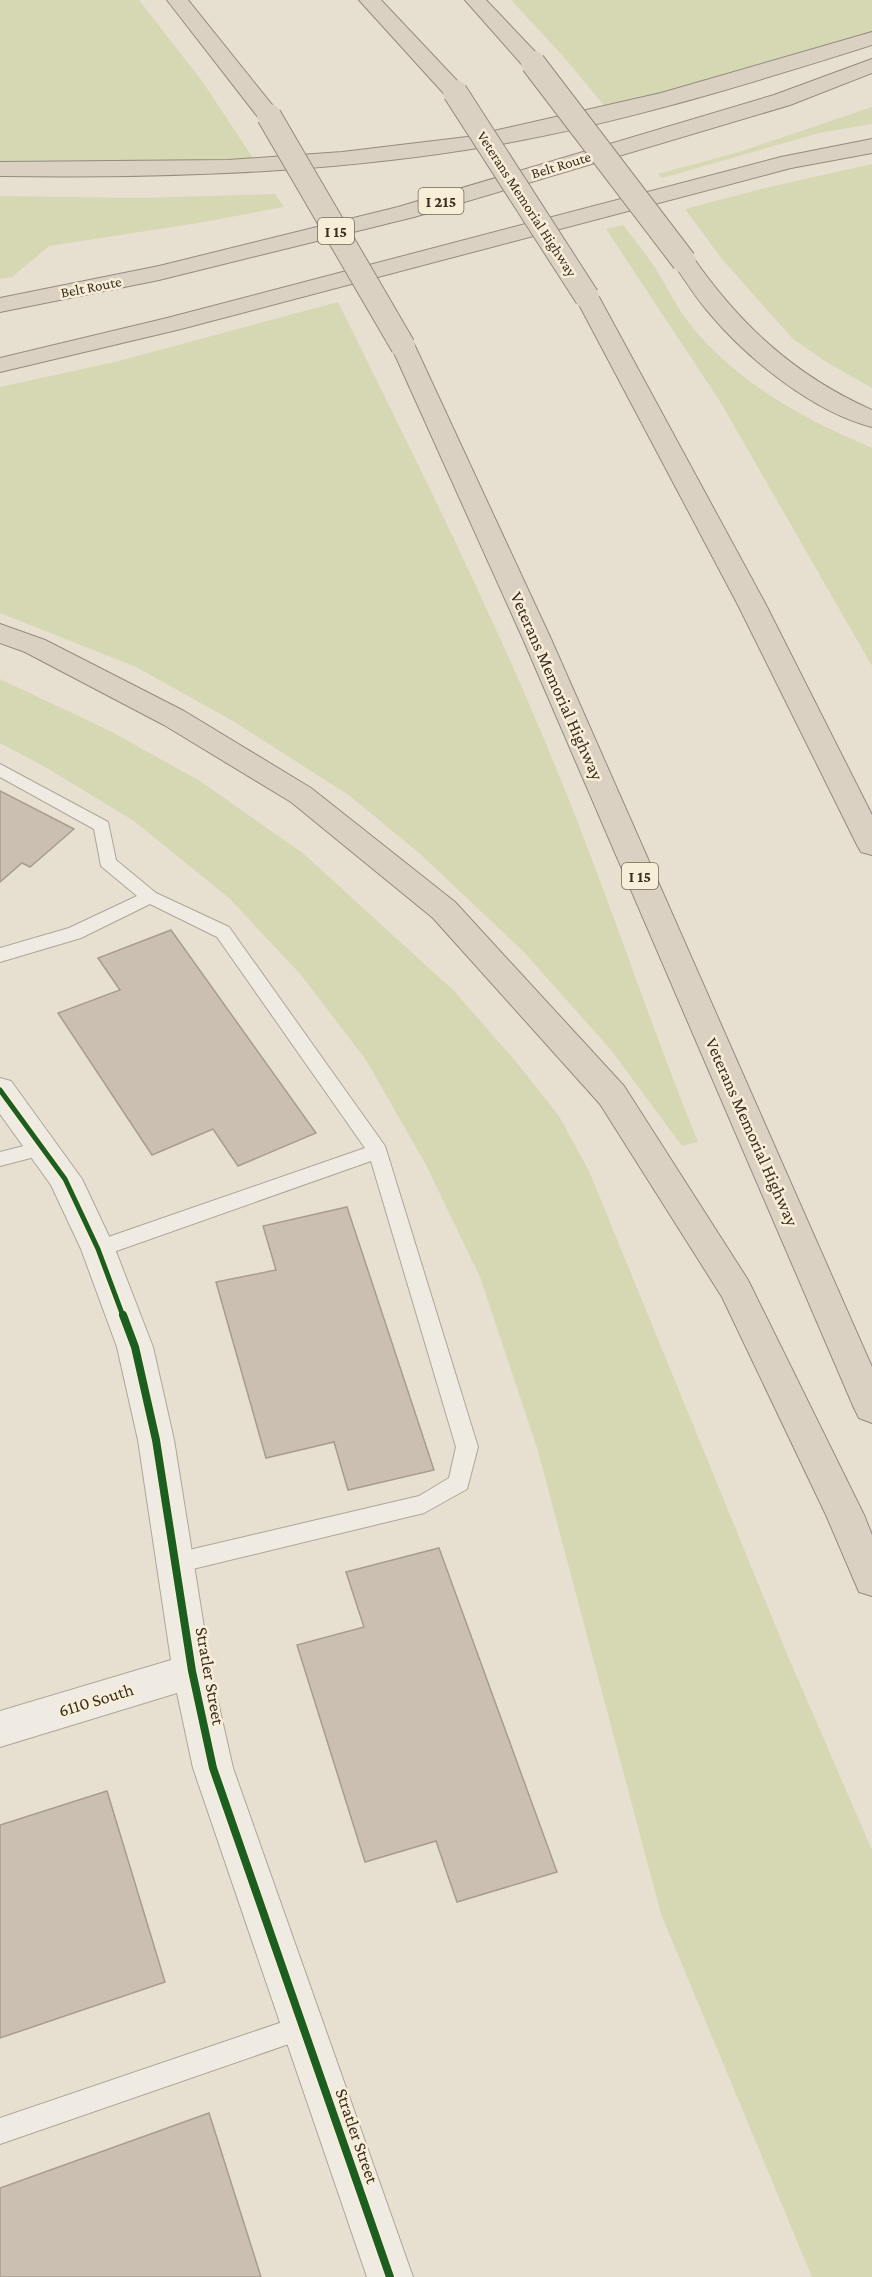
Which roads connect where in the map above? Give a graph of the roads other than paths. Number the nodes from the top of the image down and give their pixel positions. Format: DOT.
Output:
graph roads {
  1 [pos="177,0"];
  2 [pos="369,0"];
  3 [pos="475,0"];
  4 [pos="872,38"];
  5 [pos="872,65"];
  6 [pos="872,146"];
  7 [pos="0,169"];
  8 [pos="0,305"];
  9 [pos="0,365"];
  10 [pos="872,419"];
  11 [pos="0,633"];
  12 [pos="0,770"];
  13 [pos="872,845"];
  14 [pos="150,897"];
  15 [pos="0,955"];
  16 [pos="0,1090"];
  17 [pos="43,1148"];
  18 [pos="378,1151"];
  19 [pos="0,1159"];
  20 [pos="98,1249"];
  21 [pos="872,1408"];
  22 [pos="176,1563"];
  23 [pos="872,1580"];
  24 [pos="192,1671"];
  25 [pos="0,1729"];
  26 [pos="303,2027"];
  27 [pos="0,2131"];
  28 [pos="390,2277"];
  1 -- 21 [label="highway, Veterans Memorial Highway / I 15, bridge"];
  2 -- 13 [label="highway, Veterans Memorial Highway, bridge"];
  3 -- 10 [label="highway, bridge"];
  4 -- 7 [label="highway"];
  5 -- 8 [label="highway, Belt Route / I 215"];
  6 -- 9 [label="highway"];
  11 -- 23 [label="highway"];
  12 -- 14 [label="lane"];
  14 -- 15 [label="lane"];
  14 -- 18 [label="lane"];
  16 -- 17 [label="street, Stratler Street"];
  17 -- 19 [label="lane"];
  17 -- 20 [label="street, Stratler Street"];
  18 -- 20 [label="lane"];
  18 -- 22 [label="lane"];
  20 -- 22 [label="street, Stratler Street"];
  22 -- 24 [label="street, Stratler Street"];
  24 -- 25 [label="street, 6110 South"];
  24 -- 26 [label="street, Stratler Street"];
  26 -- 27 [label="lane"];
  26 -- 28 [label="street, Stratler Street"];
}
